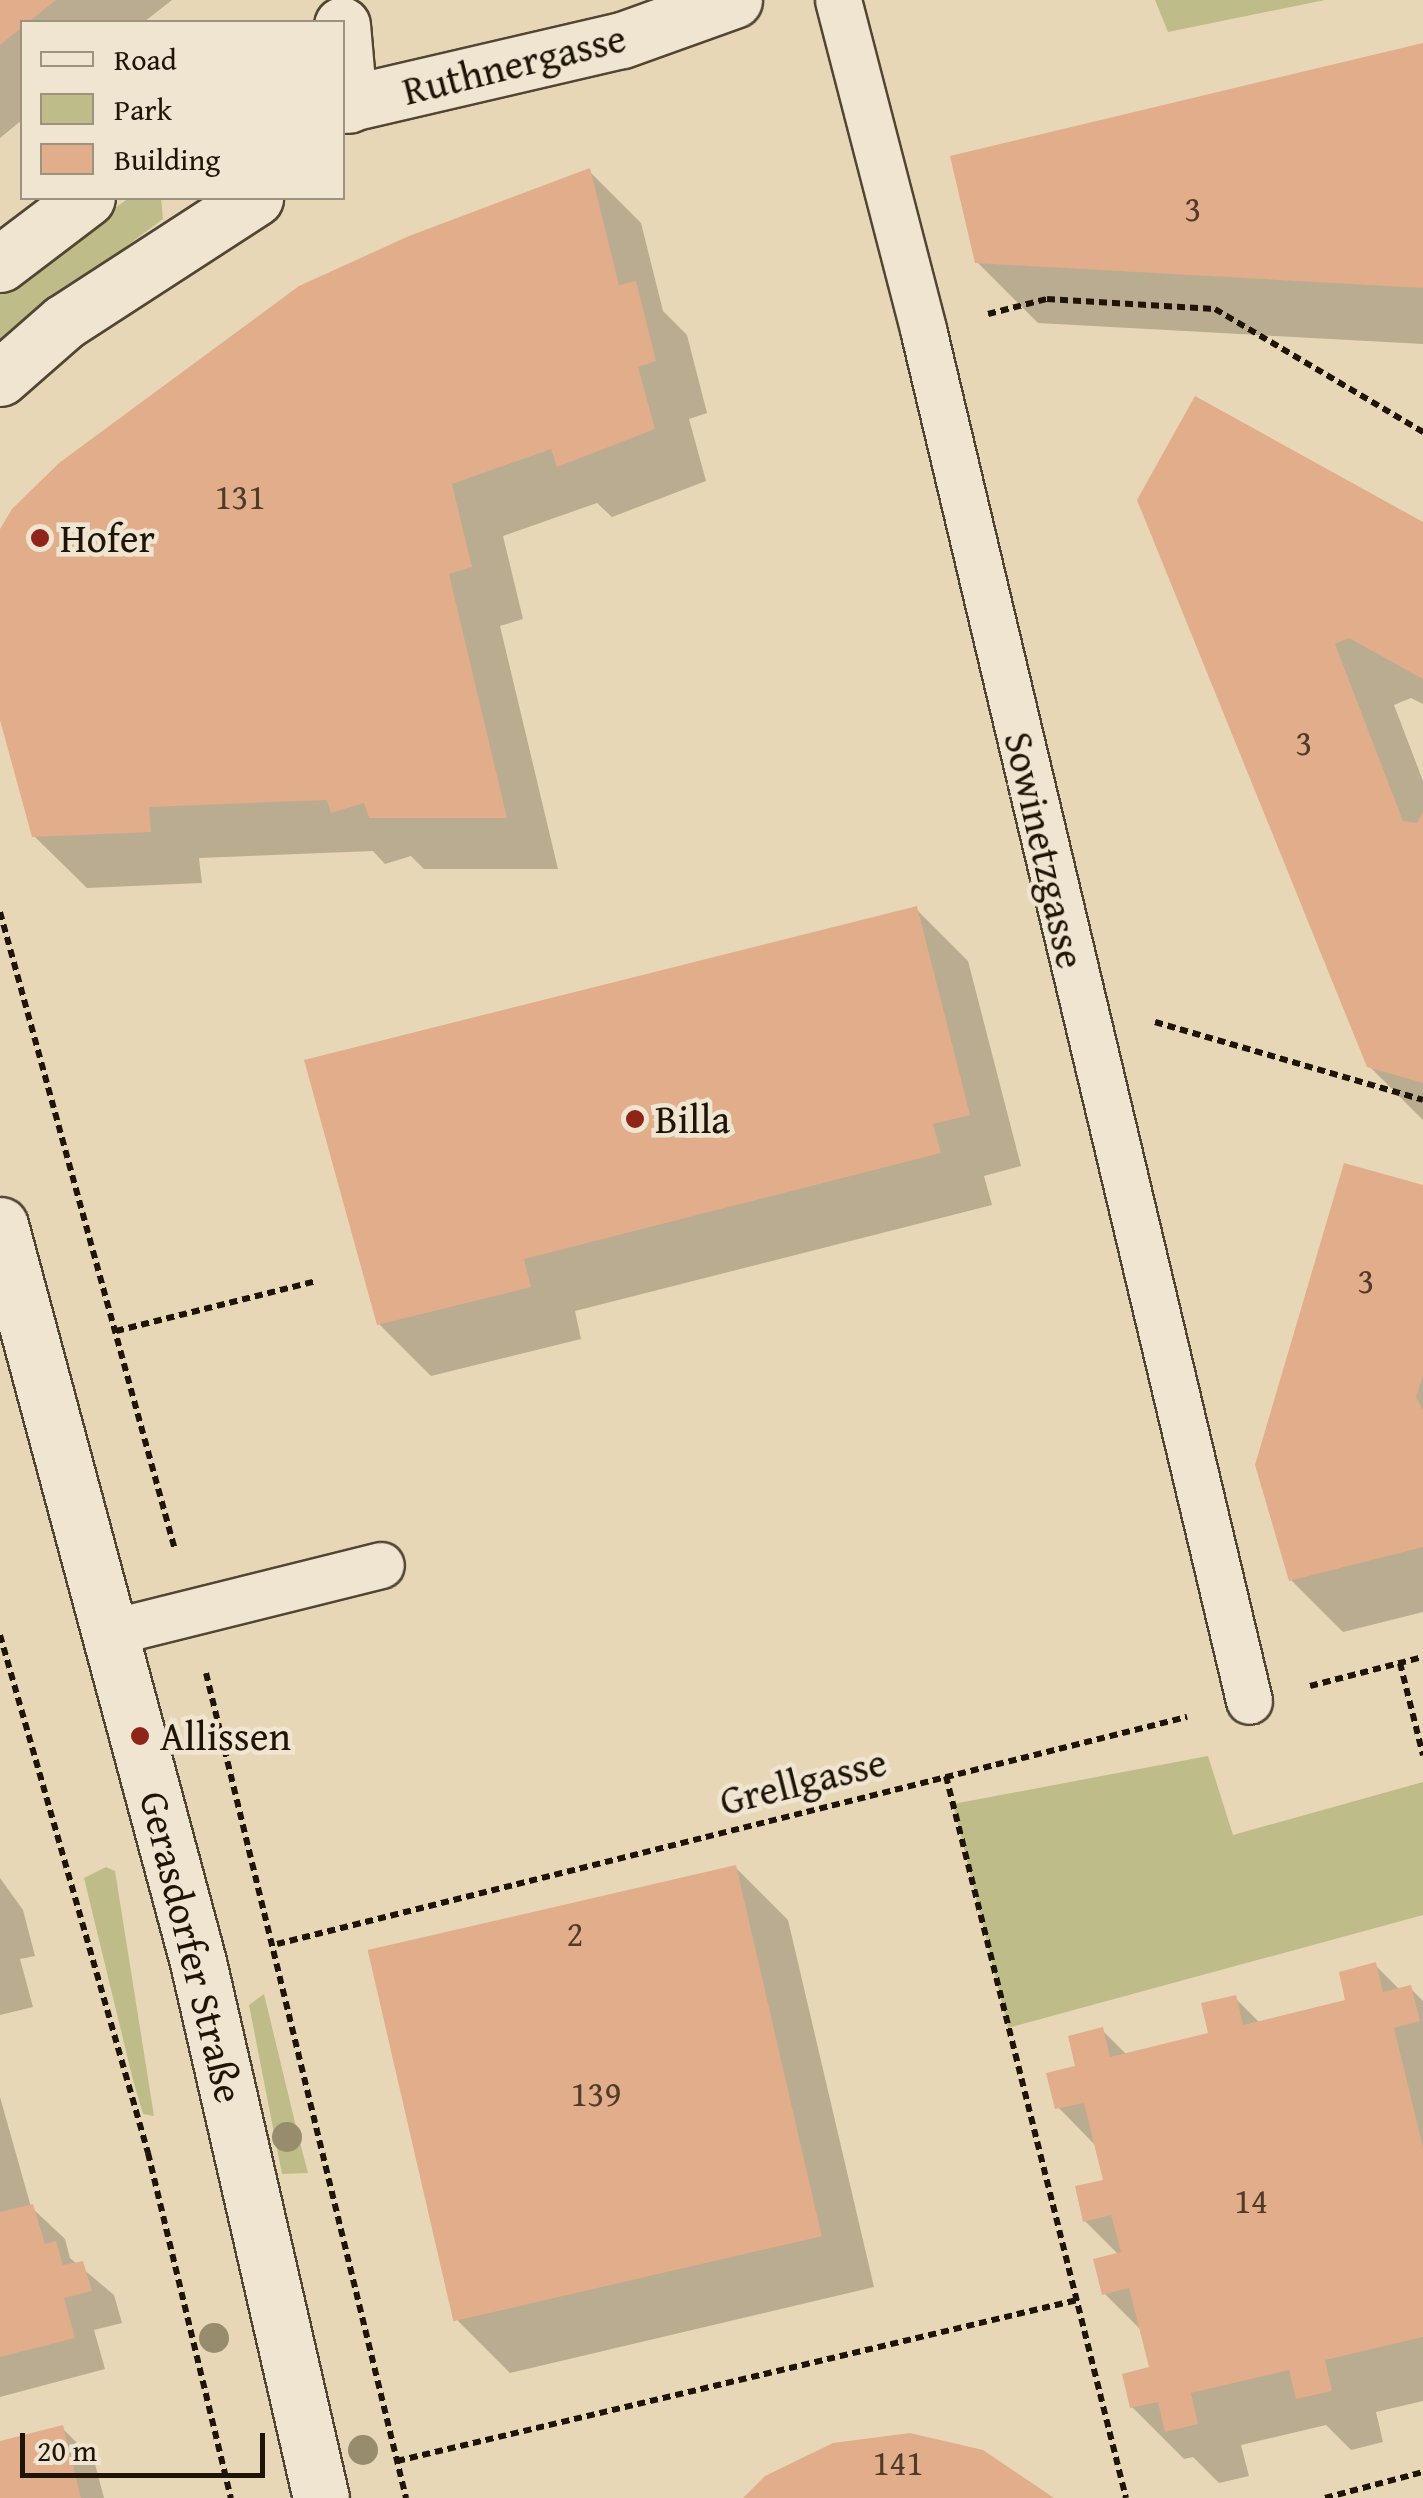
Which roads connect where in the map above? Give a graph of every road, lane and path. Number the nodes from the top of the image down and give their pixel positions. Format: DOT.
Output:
graph roads {
  1 [pos="323,0"];
  2 [pos="734,0"];
  3 [pos="838,0"];
  4 [pos="339,20"];
  5 [pos="345,107"];
  6 [pos="84,200"];
  7 [pos="252,200"];
  8 [pos="0,264"];
  9 [pos="923,329"];
  10 [pos="0,378"];
  11 [pos="1423,432"];
  12 [pos="0,912"];
  13 [pos="1081,1000"];
  14 [pos="1423,1100"];
  15 [pos="0,1226"];
  16 [pos="316,1280"];
  17 [pos="116,1331"];
  18 [pos="381,1565"];
  19 [pos="191,1614"];
  20 [pos="112,1632"];
  21 [pos="0,1635"];
  22 [pos="1423,1657"];
  23 [pos="1400,1663"];
  24 [pos="1249,1701"];
  25 [pos="1423,1754"];
  26 [pos="946,1776"];
  27 [pos="277,1944"];
  28 [pos="198,1962"];
  29 [pos="1076,2300"];
  30 [pos="396,2460"];
  31 [pos="1423,2472"];
  32 [pos="231,2498"];
  33 [pos="321,2498"];
  34 [pos="406,2498"];
  35 [pos="1126,2498"];
  36 [pos="1325,2498"];
  1 -- 4 [label="main road"];
  2 -- 5 [label="main road, Ruthnergasse"];
  3 -- 9 [label="lane, Sowinetzgasse"];
  6 -- 8 [label="main road"];
  7 -- 10 [label="main road"];
  9 -- 11 [label="path"];
  9 -- 13 [label="lane, Sowinetzgasse"];
  12 -- 17 [label="path"];
  13 -- 14 [label="path"];
  13 -- 24 [label="lane, Sowinetzgasse"];
  15 -- 20 [label="main road, Gerasdorfer Straße"];
  16 -- 17 [label="path"];
  17 -- 19 [label="path"];
  18 -- 19 [label="lane"];
  19 -- 20 [label="lane"];
  19 -- 27 [label="path"];
  20 -- 28 [label="main road, Gerasdorfer Straße"];
  21 -- 32 [label="path"];
  22 -- 23 [label="path, Grellgasse"];
  23 -- 24 [label="path, Grellgasse"];
  23 -- 25 [label="path"];
  24 -- 26 [label="path, Grellgasse"];
  26 -- 27 [label="path, Grellgasse"];
  26 -- 29 [label="path"];
  27 -- 28 [label="path, Grellgasse"];
  27 -- 30 [label="path"];
  28 -- 33 [label="main road, Gerasdorfer Straße"];
  29 -- 30 [label="path"];
  29 -- 35 [label="path"];
  30 -- 34 [label="path"];
  31 -- 36 [label="path"];
}
